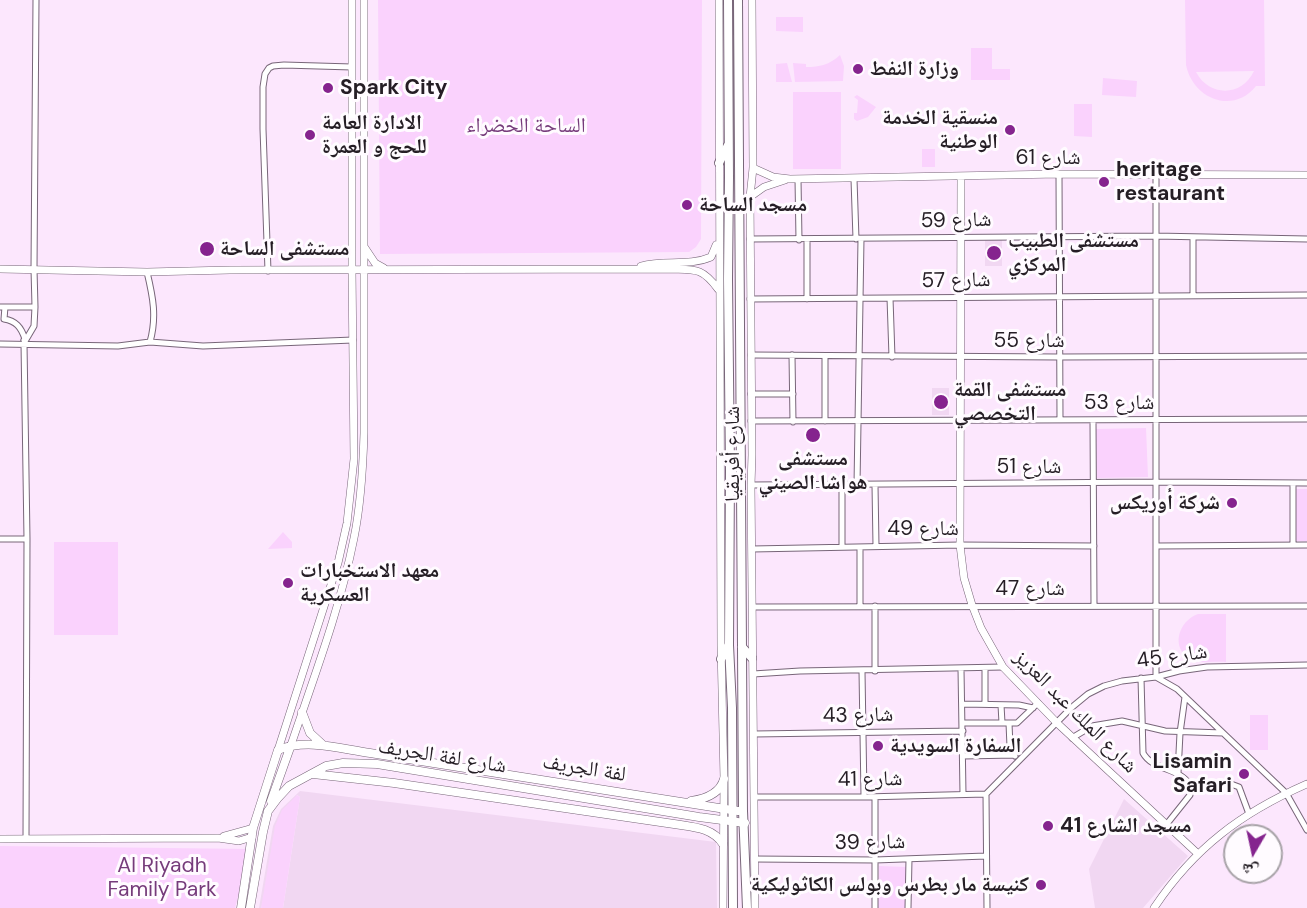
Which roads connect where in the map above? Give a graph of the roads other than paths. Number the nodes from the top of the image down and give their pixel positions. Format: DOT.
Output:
graph roads {
  1 [pos="36,0"];
  2 [pos="352,0"];
  3 [pos="364,0"];
  4 [pos="719,0"];
  5 [pos="728,0"];
  6 [pos="738,0"];
  7 [pos="752,0"];
  8 [pos="352,67"];
  9 [pos="729,142"];
  10 [pos="719,163"];
  11 [pos="753,168"];
  12 [pos="1059,174"];
  13 [pos="1307,175"];
  14 [pos="961,176"];
  15 [pos="1156,176"];
  16 [pos="854,178"];
  17 [pos="790,179"];
  18 [pos="798,179"];
  19 [pos="750,197"];
  20 [pos="1155,236"];
  21 [pos="719,237"];
  22 [pos="1059,237"];
  23 [pos="1193,237"];
  24 [pos="961,238"];
  25 [pos="750,239"];
  26 [pos="859,239"];
  27 [pos="1307,239"];
  28 [pos="799,240"];
  29 [pos="807,240"];
  30 [pos="364,246"];
  31 [pos="0,268"];
  32 [pos="635,268"];
  33 [pos="34,269"];
  34 [pos="352,269"];
  35 [pos="364,269"];
  36 [pos="386,269"];
  37 [pos="268,271"];
  38 [pos="147,272"];
  39 [pos="718,288"];
  40 [pos="1156,295"];
  41 [pos="1193,295"];
  42 [pos="1307,295"];
  43 [pos="1059,296"];
  44 [pos="861,298"];
  45 [pos="890,298"];
  46 [pos="961,298"];
  47 [pos="750,299"];
  48 [pos="807,299"];
  49 [pos="2,307"];
  50 [pos="35,307"];
  51 [pos="353,340"];
  52 [pos="150,342"];
  53 [pos="24,343"];
  54 [pos="0,344"];
  55 [pos="14,344"];
  56 [pos="751,355"];
  57 [pos="792,355"];
  58 [pos="825,356"];
  59 [pos="1307,356"];
  60 [pos="860,357"];
  61 [pos="892,357"];
  62 [pos="961,357"];
  63 [pos="1059,357"];
  64 [pos="1155,357"];
  65 [pos="751,394"];
  66 [pos="793,394"];
  67 [pos="720,408"];
  68 [pos="730,414"];
  69 [pos="1156,419"];
  70 [pos="1307,419"];
  71 [pos="961,420"];
  72 [pos="1060,420"];
  73 [pos="1093,420"];
  74 [pos="752,421"];
  75 [pos="825,421"];
  76 [pos="859,421"];
  77 [pos="793,422"];
  78 [pos="355,433"];
  79 [pos="364,433"];
  80 [pos="1157,482"];
  81 [pos="1093,483"];
  82 [pos="1293,483"];
  83 [pos="1307,483"];
  84 [pos="960,484"];
  85 [pos="751,485"];
  86 [pos="842,485"];
  87 [pos="857,485"];
  88 [pos="875,485"];
  89 [pos="742,520"];
  90 [pos="729,521"];
  91 [pos="344,537"];
  92 [pos="0,539"];
  93 [pos="27,539"];
  94 [pos="354,539"];
  95 [pos="960,545"];
  96 [pos="1293,545"];
  97 [pos="1307,545"];
  98 [pos="842,546"];
  99 [pos="876,546"];
  100 [pos="1094,546"];
  101 [pos="1157,546"];
  102 [pos="860,547"];
  103 [pos="752,549"];
  104 [pos="972,605"];
  105 [pos="860,606"];
  106 [pos="875,606"];
  107 [pos="1094,606"];
  108 [pos="1156,606"];
  109 [pos="1307,606"];
  110 [pos="753,607"];
  111 [pos="729,645"];
  112 [pos="742,647"];
  113 [pos="752,658"];
  114 [pos="721,659"];
  115 [pos="1307,665"];
  116 [pos="1003,667"];
  117 [pos="985,668"];
  118 [pos="961,669"];
  119 [pos="862,671"];
  120 [pos="874,671"];
  121 [pos="753,674"];
  122 [pos="1156,677"];
  123 [pos="1141,678"];
  124 [pos="1185,697"];
  125 [pos="962,704"];
  126 [pos="985,704"];
  127 [pos="1001,705"];
  128 [pos="1035,706"];
  129 [pos="302,712"];
  130 [pos="963,723"];
  131 [pos="1006,723"];
  132 [pos="1057,723"];
  133 [pos="1141,727"];
  134 [pos="963,731"];
  135 [pos="863,732"];
  136 [pos="1180,732"];
  137 [pos="1223,733"];
  138 [pos="754,734"];
  139 [pos="1072,738"];
  140 [pos="291,745"];
  141 [pos="326,746"];
  142 [pos="278,750"];
  143 [pos="1014,755"];
  144 [pos="963,756"];
  145 [pos="1020,760"];
  146 [pos="1178,773"];
  147 [pos="312,774"];
  148 [pos="724,779"];
  149 [pos="1307,784"];
  150 [pos="1190,785"];
  151 [pos="1286,793"];
  152 [pos="986,794"];
  153 [pos="963,795"];
  154 [pos="754,797"];
  155 [pos="864,797"];
  156 [pos="875,797"];
  157 [pos="684,802"];
  158 [pos="729,810"];
  159 [pos="268,811"];
  160 [pos="743,811"];
  161 [pos="1249,814"];
  162 [pos="724,821"];
  163 [pos="734,822"];
  164 [pos="745,823"];
  165 [pos="1166,825"];
  166 [pos="1307,830"];
  167 [pos="253,832"];
  168 [pos="26,838"];
  169 [pos="0,839"];
  170 [pos="723,844"];
  171 [pos="1197,853"];
  172 [pos="986,856"];
  173 [pos="755,859"];
  174 [pos="909,859"];
  175 [pos="875,860"];
  176 [pos="240,908"];
  177 [pos="250,908"];
  178 [pos="723,908"];
  179 [pos="733,908"];
  180 [pos="747,908"];
  181 [pos="755,908"];
  182 [pos="875,908"];
  183 [pos="908,908"];
  184 [pos="987,908"];
  185 [pos="1154,908"];
  1 -- 33 [label="street"];
  2 -- 8 [label="street"];
  3 -- 30 [label="street"];
  4 -- 10 [label="street, شارع أفريقيا"];
  5 -- 9 [label="highway, شارع أفريقيا"];
  6 -- 89 [label="highway, شارع أفريقيا"];
  7 -- 11 [label="street, شارع أفريقيا"];
  8 -- 34 [label="street"];
  8 -- 37 [label="street"];
  9 -- 10 [label="highway"];
  9 -- 68 [label="highway, شارع أفريقيا"];
  10 -- 21 [label="street, شارع أفريقيا"];
  11 -- 17 [label="street"];
  11 -- 19 [label="street, شارع أفريقيا"];
  12 -- 14 [label="street, شارع 61"];
  12 -- 15 [label="street, شارع 61"];
  12 -- 22 [label="street"];
  13 -- 15 [label="street, شارع 61"];
  14 -- 16 [label="street, شارع 61"];
  14 -- 24 [label="street, شارع الملك عبد العزيز"];
  15 -- 20 [label="street"];
  16 -- 18 [label="street, شارع 61"];
  16 -- 26 [label="street"];
  17 -- 18 [label="street, شارع 61"];
  17 -- 19 [label="street"];
  18 -- 28 [label="street"];
  19 -- 25 [label="street, شارع أفريقيا"];
  20 -- 22 [label="street, شارع 59"];
  20 -- 23 [label="street, شارع 59"];
  20 -- 40 [label="street"];
  21 -- 32 [label="street"];
  21 -- 39 [label="street, شارع أفريقيا"];
  22 -- 24 [label="street, شارع 59"];
  22 -- 43 [label="street"];
  23 -- 27 [label="street, شارع 59"];
  23 -- 41 [label="street"];
  24 -- 26 [label="street, شارع 59"];
  24 -- 46 [label="street, شارع الملك عبد العزيز"];
  25 -- 28 [label="street, شارع 59"];
  25 -- 47 [label="street, شارع أفريقيا"];
  26 -- 29 [label="street, شارع 59"];
  26 -- 44 [label="street"];
  28 -- 29 [label="street, شارع 59"];
  29 -- 48 [label="street"];
  30 -- 35 [label="street"];
  30 -- 36 [label="street"];
  31 -- 33 [label="street"];
  32 -- 36 [label="street"];
  32 -- 39 [label="street"];
  33 -- 38 [label="street"];
  33 -- 50 [label="street"];
  34 -- 35 [label="street"];
  34 -- 37 [label="street"];
  34 -- 51 [label="street"];
  35 -- 36 [label="street"];
  35 -- 79 [label="street"];
  37 -- 38 [label="street"];
  38 -- 52 [label="street"];
  39 -- 67 [label="street, شارع أفريقيا"];
  40 -- 41 [label="street, شارع 57"];
  40 -- 43 [label="street, شارع 57"];
  40 -- 64 [label="street"];
  41 -- 42 [label="street, شارع 57"];
  43 -- 46 [label="street, شارع 57"];
  43 -- 63 [label="street"];
  44 -- 45 [label="street, شارع 57"];
  44 -- 48 [label="street, شارع 57"];
  44 -- 60 [label="street"];
  45 -- 46 [label="street, شارع 57"];
  45 -- 61 [label="street"];
  46 -- 62 [label="street, شارع الملك عبد العزيز"];
  47 -- 48 [label="street, شارع 57"];
  47 -- 56 [label="street, شارع أفريقيا"];
  49 -- 50 [label="street"];
  49 -- 55 [label="street"];
  50 -- 53 [label="street"];
  51 -- 52 [label="street"];
  51 -- 78 [label="street"];
  52 -- 53 [label="street"];
  53 -- 55 [label="street"];
  53 -- 93 [label="street"];
  54 -- 55 [label="street"];
  56 -- 57 [label="street, شارع 55"];
  56 -- 65 [label="street, شارع أفريقيا"];
  57 -- 58 [label="street, شارع 55"];
  57 -- 66 [label="street"];
  58 -- 60 [label="street, شارع 55"];
  58 -- 75 [label="street"];
  59 -- 64 [label="street, شارع 55"];
  60 -- 61 [label="street, شارع 55"];
  60 -- 76 [label="street"];
  61 -- 62 [label="street, شارع 55"];
  62 -- 63 [label="street, شارع 55"];
  62 -- 71 [label="street, شارع الملك عبد العزيز"];
  63 -- 64 [label="street, شارع 55"];
  63 -- 72 [label="street"];
  64 -- 69 [label="street"];
  65 -- 66 [label="street"];
  65 -- 74 [label="street, شارع أفريقيا"];
  66 -- 77 [label="street"];
  67 -- 68 [label="highway"];
  67 -- 114 [label="street, شارع أفريقيا"];
  68 -- 90 [label="highway, شارع أفريقيا"];
  69 -- 70 [label="street, شارع 53"];
  69 -- 73 [label="street, شارع 53"];
  69 -- 80 [label="street"];
  71 -- 72 [label="street, شارع 53"];
  71 -- 76 [label="street, شارع 53"];
  71 -- 84 [label="street, شارع الملك عبد العزيز"];
  72 -- 73 [label="street, شارع 53"];
  73 -- 81 [label="street"];
  74 -- 77 [label="street, شارع 53"];
  74 -- 85 [label="street, شارع أفريقيا"];
  75 -- 76 [label="street, شارع 53"];
  75 -- 77 [label="street, شارع 53"];
  76 -- 87 [label="street"];
  78 -- 79 [label="street"];
  78 -- 91 [label="street"];
  79 -- 94 [label="street"];
  80 -- 81 [label="street, شارع 51"];
  80 -- 82 [label="street, شارع 51"];
  80 -- 101 [label="street"];
  81 -- 84 [label="street, شارع 51"];
  81 -- 100 [label="street"];
  82 -- 83 [label="street, شارع 51"];
  82 -- 96 [label="street"];
  84 -- 88 [label="street, شارع 51"];
  84 -- 95 [label="street, شارع الملك عبد العزيز"];
  85 -- 86 [label="street, شارع 51"];
  85 -- 103 [label="street, شارع أفريقيا"];
  86 -- 87 [label="street, شارع 51"];
  86 -- 98 [label="street"];
  87 -- 88 [label="street, شارع 51"];
  88 -- 99 [label="street"];
  89 -- 90 [label="highway"];
  89 -- 112 [label="highway, شارع أفريقيا"];
  90 -- 111 [label="highway, شارع أفريقيا"];
  91 -- 94 [label="street"];
  91 -- 142 [label="street"];
  92 -- 93 [label="street"];
  93 -- 168 [label="street"];
  94 -- 129 [label="street"];
  95 -- 99 [label="street, شارع 49"];
  95 -- 100 [label="street, شارع 49"];
  95 -- 104 [label="street, شارع الملك عبد العزيز"];
  96 -- 97 [label="street"];
  96 -- 101 [label="street"];
  98 -- 102 [label="street, شارع 49"];
  98 -- 103 [label="street, شارع 49"];
  99 -- 102 [label="street, شارع 49"];
  100 -- 107 [label="street"];
  101 -- 108 [label="street"];
  102 -- 105 [label="street"];
  103 -- 110 [label="street, شارع أفريقيا"];
  104 -- 106 [label="street, شارع 47"];
  104 -- 107 [label="street, شارع 47"];
  104 -- 116 [label="street, شارع الملك عبد العزيز"];
  105 -- 106 [label="street, شارع 47"];
  105 -- 110 [label="street, شارع 47"];
  106 -- 120 [label="street"];
  107 -- 108 [label="street, شارع 47"];
  108 -- 109 [label="street, شارع 47"];
  108 -- 122 [label="street"];
  110 -- 113 [label="street, شارع أفريقيا"];
  111 -- 114 [label="highway"];
  111 -- 158 [label="highway, شارع أفريقيا"];
  112 -- 113 [label="highway"];
  112 -- 160 [label="highway, شارع أفريقيا"];
  113 -- 121 [label="street, شارع أفريقيا"];
  114 -- 148 [label="street, شارع أفريقيا"];
  115 -- 122 [label="street, شارع 45"];
  116 -- 117 [label="street"];
  116 -- 128 [label="street, شارع الملك عبد العزيز"];
  117 -- 118 [label="street"];
  117 -- 126 [label="street"];
  118 -- 120 [label="street"];
  118 -- 125 [label="street"];
  119 -- 120 [label="street"];
  119 -- 121 [label="street"];
  119 -- 135 [label="street"];
  121 -- 138 [label="street, شارع أفريقيا"];
  122 -- 123 [label="street, شارع 45"];
  122 -- 124 [label="street"];
  123 -- 132 [label="street, شارع 45"];
  123 -- 133 [label="street"];
  124 -- 136 [label="street"];
  124 -- 137 [label="street"];
  125 -- 126 [label="street"];
  125 -- 130 [label="street"];
  126 -- 127 [label="street"];
  127 -- 128 [label="street"];
  127 -- 131 [label="street"];
  128 -- 131 [label="street"];
  128 -- 132 [label="street, شارع الملك عبد العزيز"];
  129 -- 140 [label="street"];
  129 -- 141 [label="main road"];
  130 -- 131 [label="street"];
  130 -- 134 [label="street"];
  131 -- 143 [label="street"];
  132 -- 139 [label="street, شارع الملك عبد العزيز"];
  132 -- 145 [label="street, شارع 45"];
  133 -- 136 [label="street"];
  133 -- 139 [label="street"];
  133 -- 146 [label="street"];
  134 -- 135 [label="street, شارع 43"];
  134 -- 144 [label="street"];
  135 -- 138 [label="street, شارع 43"];
  135 -- 155 [label="street"];
  136 -- 137 [label="street"];
  136 -- 146 [label="street"];
  137 -- 151 [label="street"];
  138 -- 154 [label="street, شارع أفريقيا"];
  139 -- 165 [label="street, شارع الملك عبد العزيز"];
  140 -- 141 [label="main road, لفة الجريف"];
  140 -- 142 [label="main road, لفة الجريف"];
  140 -- 159 [label="main road"];
  141 -- 157 [label="main road, لفة الجريف"];
  142 -- 167 [label="main road"];
  143 -- 144 [label="street"];
  143 -- 145 [label="street"];
  144 -- 153 [label="street"];
  145 -- 152 [label="street, شارع 45"];
  146 -- 150 [label="street"];
  147 -- 159 [label="main road, شارع لفة الجريف"];
  147 -- 162 [label="main road, شارع لفة الجريف"];
  147 -- 170 [label="main road"];
  148 -- 157 [label="main road"];
  148 -- 158 [label="street, شارع أفريقيا"];
  149 -- 151 [label="street"];
  150 -- 161 [label="street"];
  150 -- 165 [label="street"];
  151 -- 161 [label="street"];
  151 -- 166 [label="street"];
  152 -- 153 [label="street, شارع 41"];
  152 -- 172 [label="street"];
  153 -- 156 [label="street, شارع 41"];
  154 -- 155 [label="street, شارع 41"];
  154 -- 173 [label="street, شارع أفريقيا"];
  155 -- 156 [label="street, شارع 41"];
  156 -- 175 [label="street"];
  157 -- 158 [label="main road, لفة الجريف"];
  158 -- 160 [label="main road, لفة الجريف"];
  158 -- 162 [label="street, شارع أفريقيا"];
  158 -- 163 [label="highway, شارع أفريقيا"];
  159 -- 177 [label="main road, شارع لفة الجريف"];
  160 -- 164 [label="highway, شارع أفريقيا"];
  161 -- 171 [label="street"];
  162 -- 163 [label="main road"];
  162 -- 170 [label="street, شارع أفريقيا"];
  163 -- 164 [label="main road"];
  163 -- 179 [label="highway, شارع أفريقيا"];
  164 -- 180 [label="highway, شارع أفريقيا"];
  165 -- 171 [label="street, شارع الملك عبد العزيز"];
  167 -- 168 [label="street"];
  167 -- 176 [label="main road"];
  168 -- 169 [label="street"];
  170 -- 178 [label="street, شارع أفريقيا"];
  171 -- 185 [label="street"];
  172 -- 174 [label="street, شارع 39"];
  172 -- 184 [label="street"];
  173 -- 175 [label="street, شارع 39"];
  173 -- 181 [label="street, شارع أفريقيا"];
  174 -- 175 [label="street, شارع 39"];
  174 -- 183 [label="street"];
  175 -- 182 [label="street"];
}
